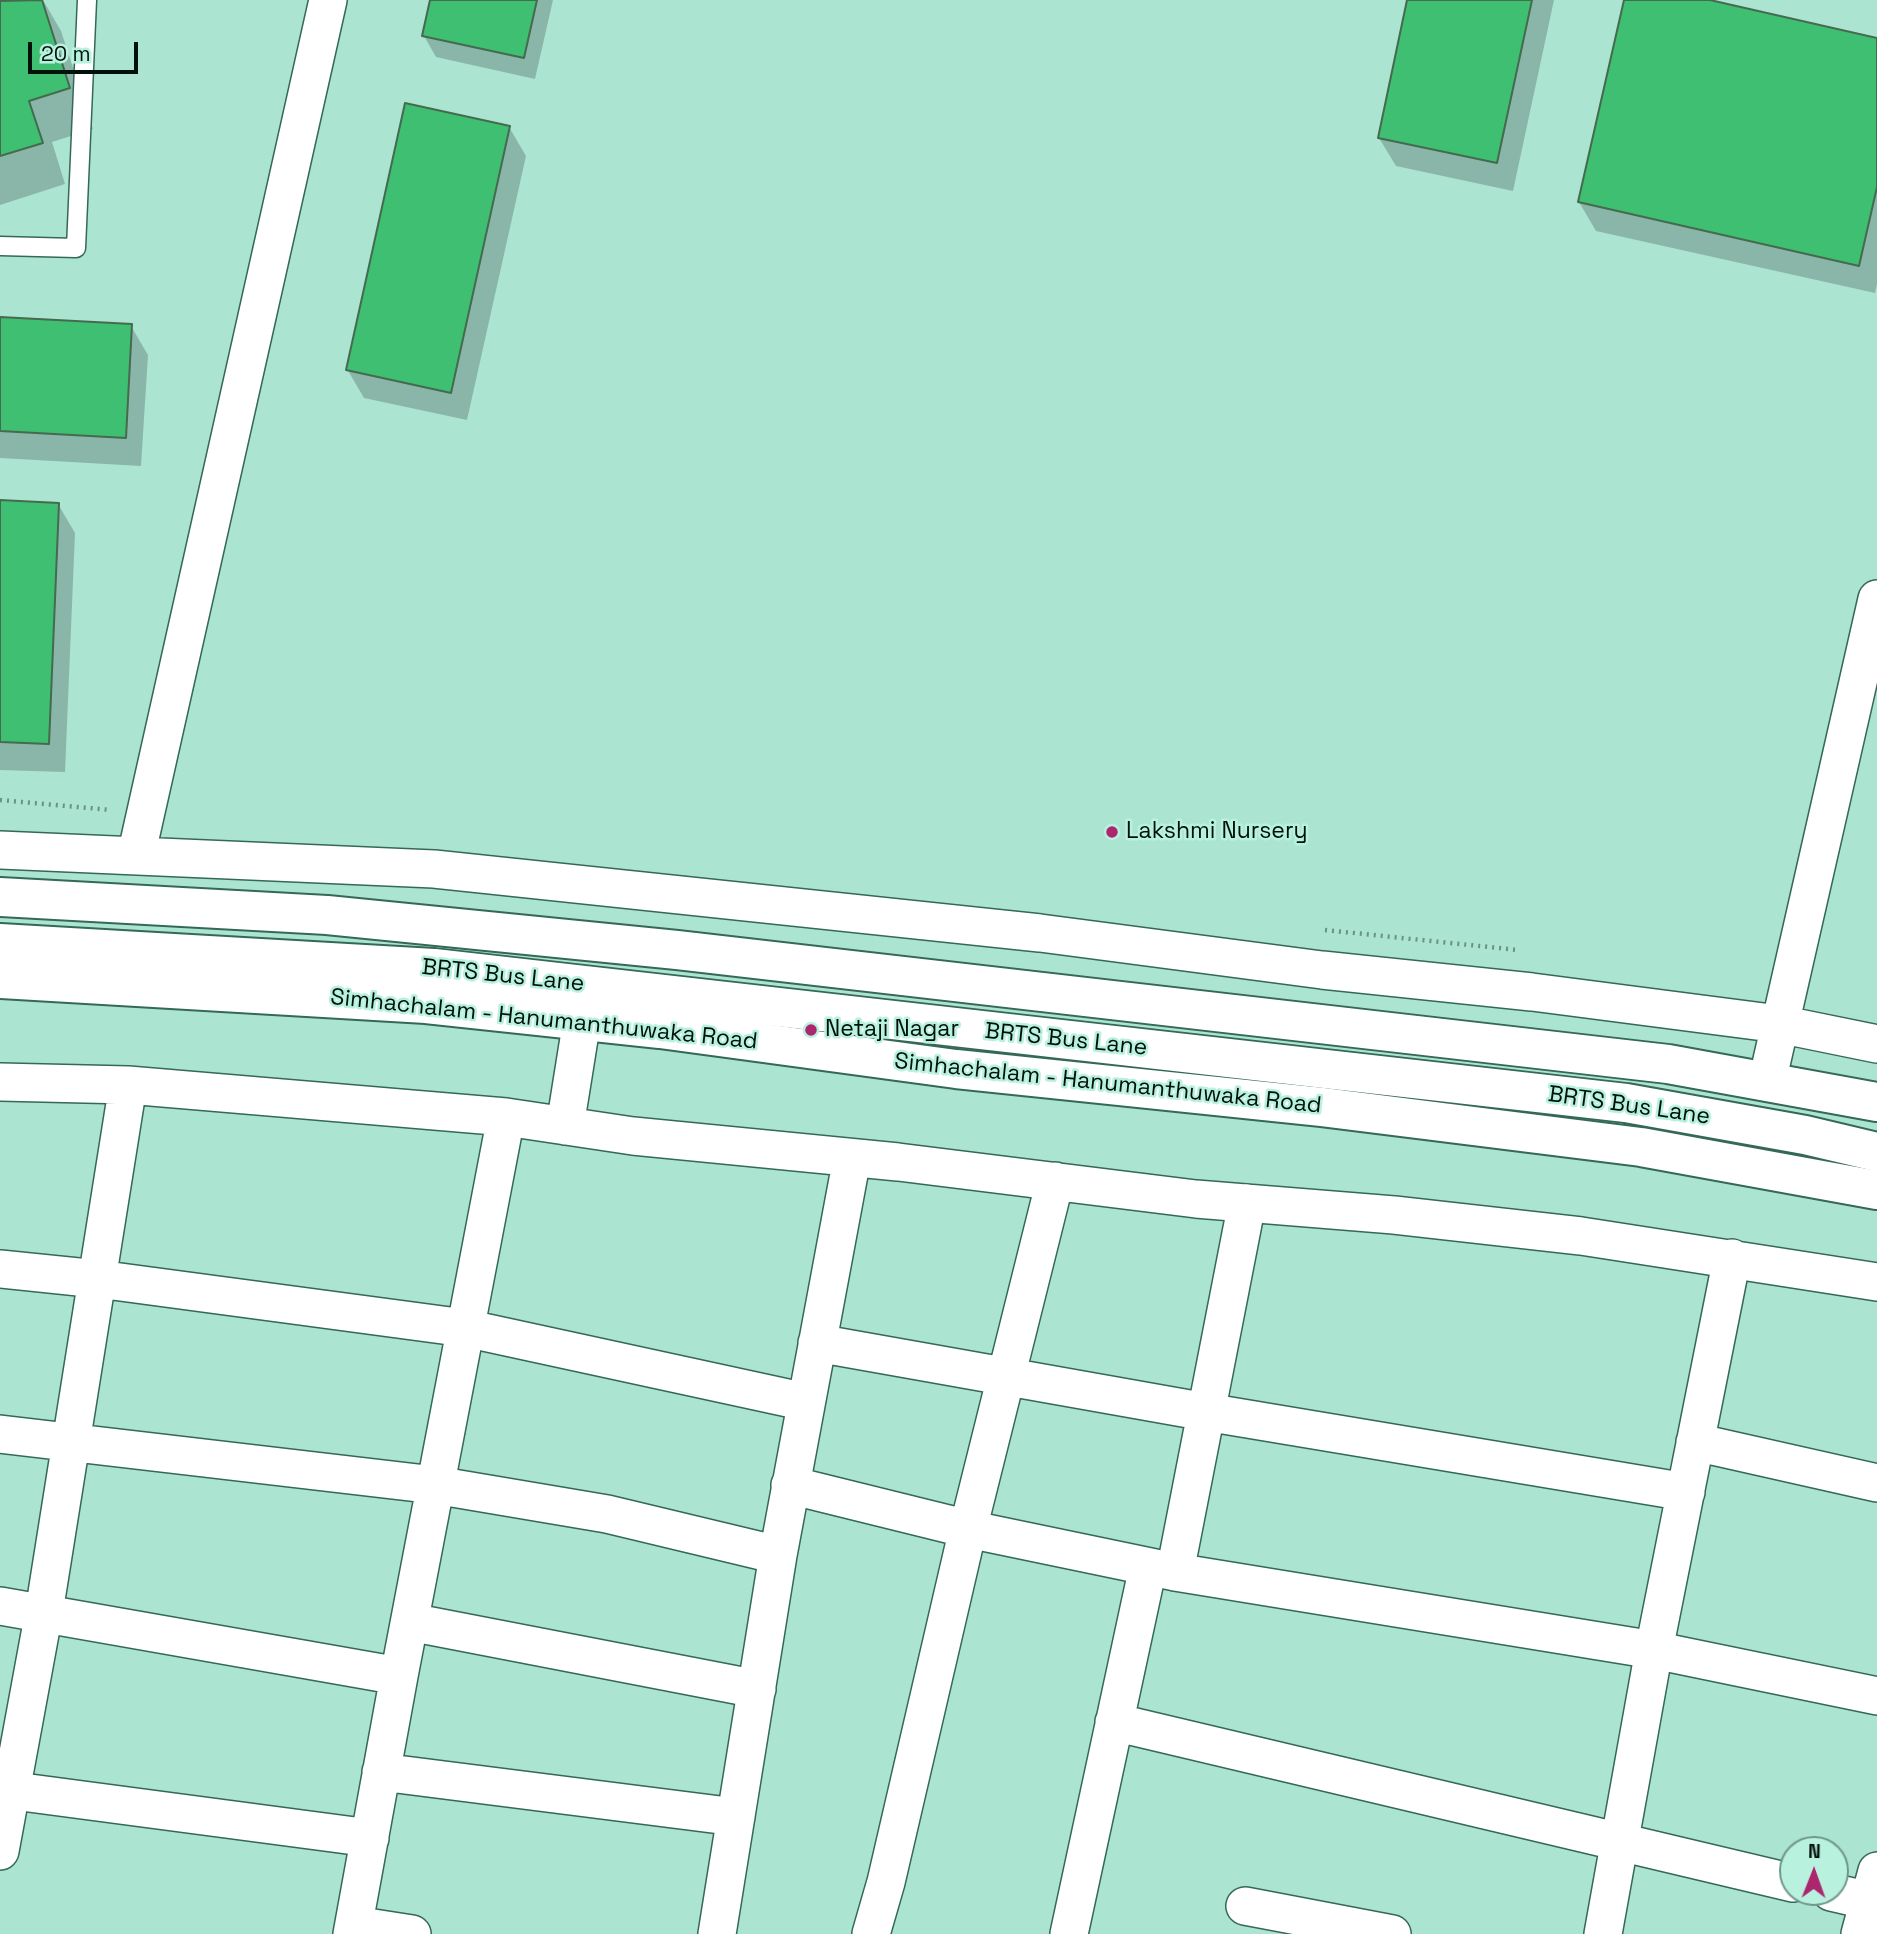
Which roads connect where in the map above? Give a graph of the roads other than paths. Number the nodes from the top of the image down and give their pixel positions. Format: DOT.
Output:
graph roads {
  1 [pos="88,0"];
  2 [pos="328,0"];
  3 [pos="0,246"];
  4 [pos="1877,599"];
  5 [pos="0,850"];
  6 [pos="136,856"];
  7 [pos="0,897"];
  8 [pos="0,943"];
  9 [pos="0,979"];
  10 [pos="582,1020"];
  11 [pos="1779,1024"];
  12 [pos="1877,1044"];
  13 [pos="0,1082"];
  14 [pos="1767,1082"];
  15 [pos="128,1085"];
  16 [pos="1877,1102"];
  17 [pos="506,1117"];
  18 [pos="565,1126"];
  19 [pos="1877,1152"];
  20 [pos="852,1158"];
  21 [pos="1055,1181"];
  22 [pos="1877,1190"];
  23 [pos="1247,1203"];
  24 [pos="1732,1258"];
  25 [pos="0,1269"];
  26 [pos="97,1279"];
  27 [pos="1877,1282"];
  28 [pos="465,1328"];
  29 [pos="817,1343"];
  30 [pos="1006,1377"];
  31 [pos="806,1402"];
  32 [pos="1206,1412"];
  33 [pos="0,1434"];
  34 [pos="1695,1442"];
  35 [pos="71,1443"];
  36 [pos="1877,1483"];
  37 [pos="435,1485"];
  38 [pos="790,1485"];
  39 [pos="1686,1492"];
  40 [pos="968,1529"];
  41 [pos="778,1555"];
  42 [pos="1161,1569"];
  43 [pos="0,1606"];
  44 [pos="44,1612"];
  45 [pos="410,1622"];
  46 [pos="1654,1650"];
  47 [pos="399,1676"];
  48 [pos="757,1689"];
  49 [pos="1877,1696"];
  50 [pos="1114,1722"];
  51 [pos="381,1772"];
  52 [pos="6,1790"];
  53 [pos="736,1817"];
  54 [pos="370,1838"];
  55 [pos="1621,1842"];
  56 [pos="0,1851"];
  57 [pos="1779,1880"];
  58 [pos="1849,1897"];
  59 [pos="1869,1902"];
  60 [pos="1245,1906"];
  61 [pos="353,1929"];
  62 [pos="412,1934"];
  63 [pos="717,1934"];
  64 [pos="870,1934"];
  65 [pos="1069,1934"];
  66 [pos="1392,1934"];
  67 [pos="1603,1934"];
  1 -- 3 [label="lane"];
  2 -- 6 [label="street"];
  4 -- 11 [label="street"];
  5 -- 6 [label="street"];
  6 -- 11 [label="street"];
  7 -- 14 [label="main road"];
  8 -- 19 [label="main road, BRTS Bus Lane"];
  9 -- 10 [label="main road, Simhachalam - Hanumanthuwaka Road"];
  10 -- 18 [label="street"];
  10 -- 22 [label="main road, Simhachalam - Hanumanthuwaka Road"];
  11 -- 12 [label="street"];
  11 -- 14 [label="street"];
  13 -- 15 [label="street"];
  14 -- 16 [label="main road"];
  15 -- 17 [label="street"];
  15 -- 26 [label="street"];
  17 -- 18 [label="street"];
  17 -- 28 [label="street"];
  18 -- 20 [label="street"];
  20 -- 21 [label="street"];
  20 -- 29 [label="street"];
  21 -- 23 [label="street"];
  21 -- 30 [label="street"];
  23 -- 24 [label="street"];
  23 -- 32 [label="street"];
  24 -- 27 [label="street"];
  24 -- 34 [label="street"];
  25 -- 26 [label="street"];
  26 -- 28 [label="street"];
  26 -- 35 [label="street"];
  28 -- 31 [label="street"];
  28 -- 37 [label="street"];
  29 -- 30 [label="street"];
  29 -- 31 [label="street"];
  30 -- 32 [label="street"];
  30 -- 40 [label="street"];
  31 -- 38 [label="street"];
  32 -- 39 [label="street"];
  32 -- 42 [label="street"];
  33 -- 35 [label="street"];
  34 -- 36 [label="street"];
  34 -- 39 [label="street"];
  35 -- 37 [label="street"];
  35 -- 44 [label="street"];
  37 -- 41 [label="street"];
  37 -- 45 [label="street"];
  38 -- 40 [label="street"];
  38 -- 41 [label="street"];
  39 -- 46 [label="street"];
  40 -- 42 [label="street"];
  40 -- 64 [label="street"];
  41 -- 48 [label="street"];
  42 -- 46 [label="street"];
  42 -- 50 [label="street"];
  43 -- 44 [label="street"];
  44 -- 47 [label="street"];
  44 -- 52 [label="street"];
  45 -- 47 [label="street"];
  45 -- 48 [label="street"];
  46 -- 49 [label="street"];
  46 -- 55 [label="street"];
  47 -- 51 [label="street"];
  48 -- 53 [label="street"];
  50 -- 55 [label="street"];
  50 -- 65 [label="street"];
  51 -- 53 [label="street"];
  51 -- 54 [label="street"];
  52 -- 54 [label="street"];
  52 -- 56 [label="street"];
  53 -- 63 [label="street"];
  54 -- 61 [label="street"];
  55 -- 57 [label="street"];
  55 -- 67 [label="street"];
  58 -- 59 [label="street"];
  60 -- 66 [label="street"];
  61 -- 62 [label="street"];
}
